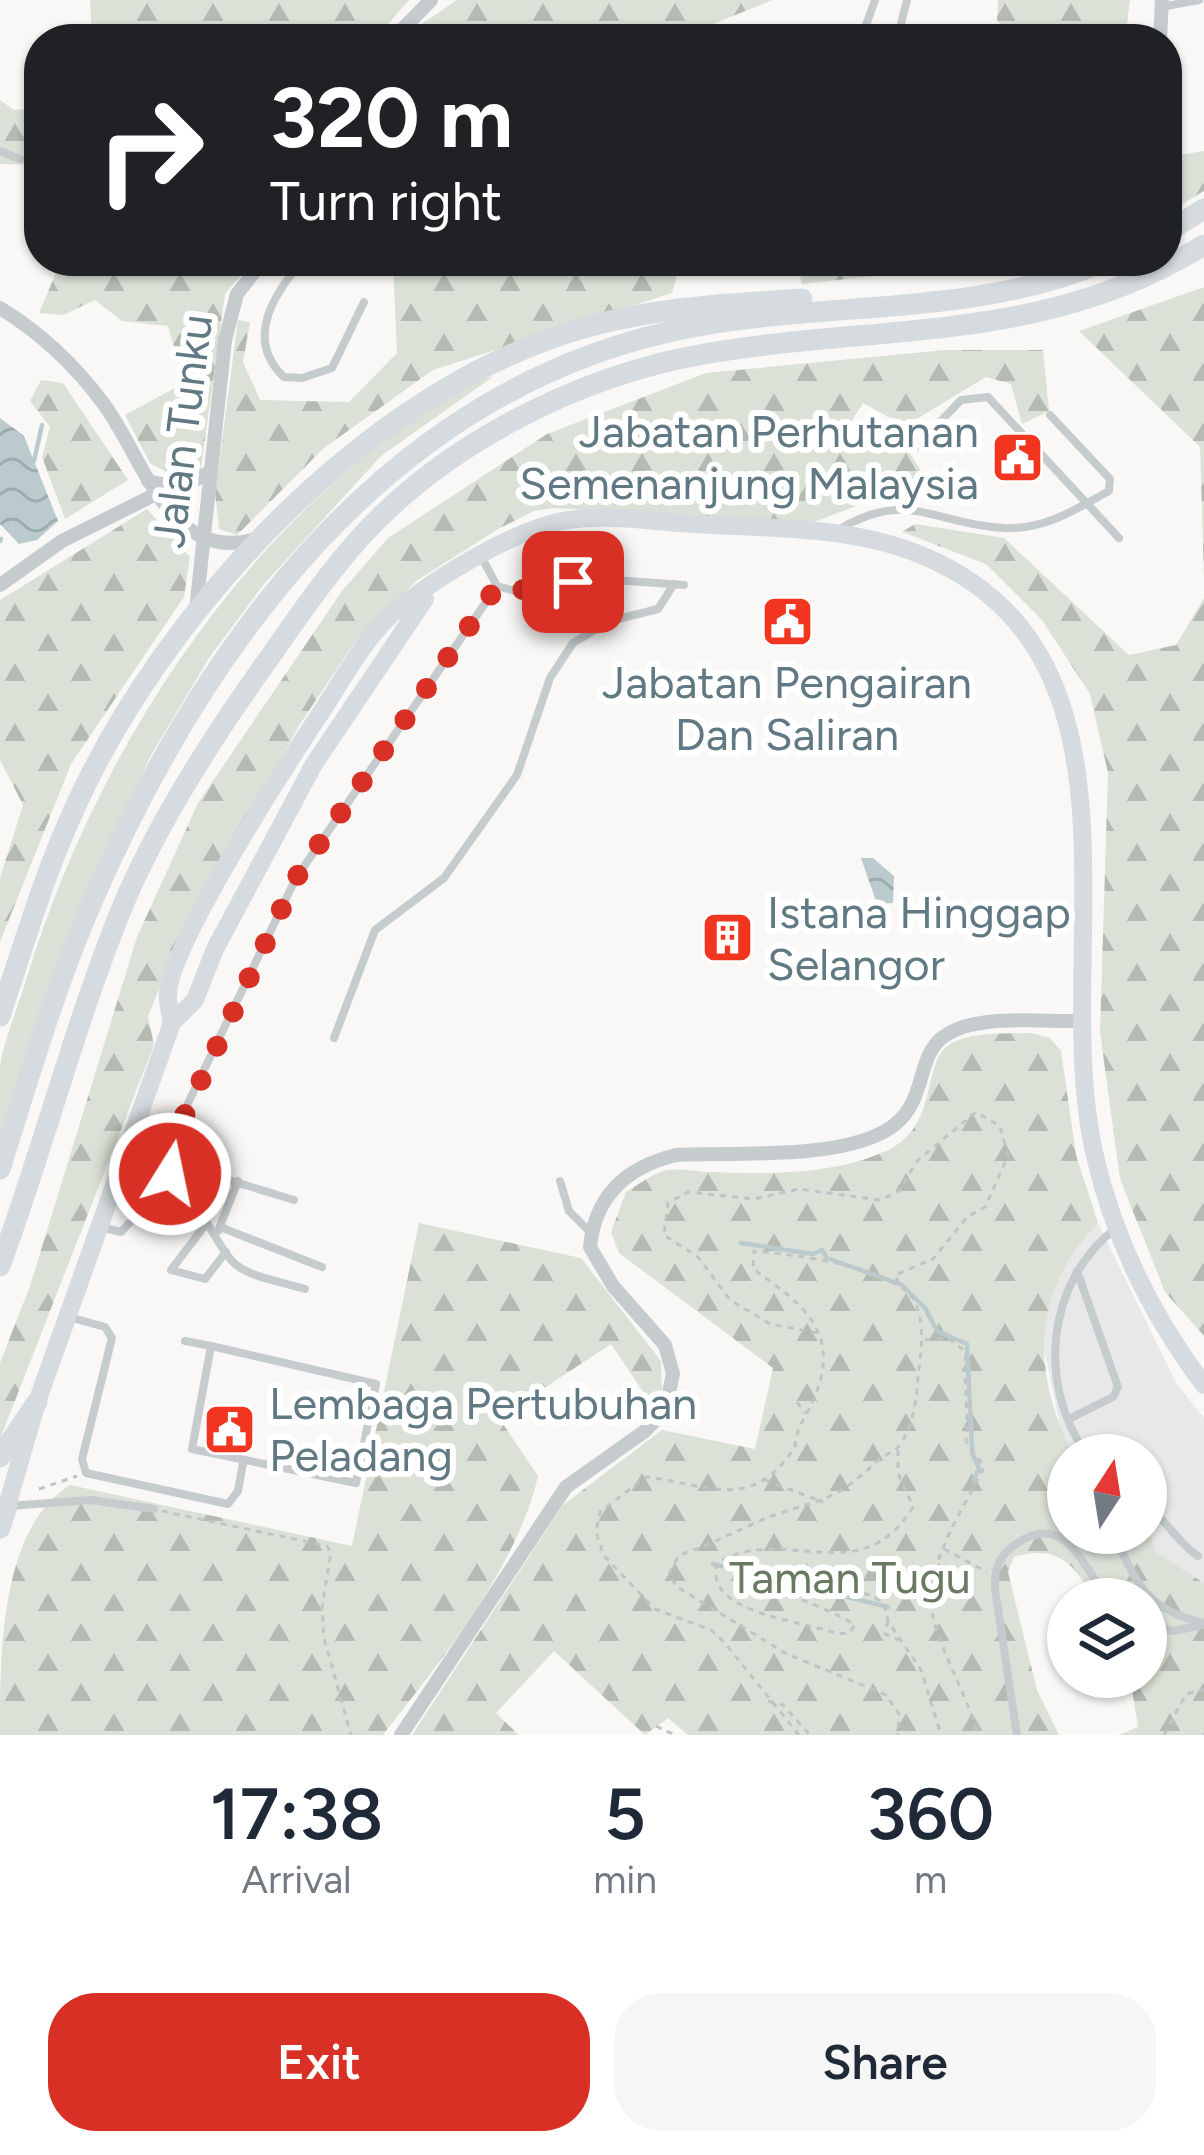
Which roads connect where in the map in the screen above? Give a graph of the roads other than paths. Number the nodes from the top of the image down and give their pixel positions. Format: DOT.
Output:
graph roads {
  1 [pos="431,0"];
  2 [pos="1199,0"];
  3 [pos="1161,3"];
  4 [pos="407,24"];
  5 [pos="0,152"];
  6 [pos="20,159"];
  7 [pos="252,276"];
  8 [pos="292,276"];
  9 [pos="1053,276"];
  10 [pos="1142,276"];
  11 [pos="995,293"];
  12 [pos="364,302"];
  13 [pos="0,308"];
  14 [pos="1050,415"];
  15 [pos="886,428"];
  16 [pos="210,472"];
  17 [pos="152,488"];
  18 [pos="1087,503"];
  19 [pos="832,534"];
  20 [pos="261,538"];
  21 [pos="1119,538"];
  22 [pos="203,539"];
  23 [pos="480,554"];
  24 [pos="0,585"];
  25 [pos="435,585"];
  26 [pos="497,586"];
  27 [pos="195,619"];
  28 [pos="0,1016"];
  29 [pos="1080,1021"];
  30 [pos="172,1023"];
  31 [pos="334,1038"];
  32 [pos="163,1160"];
  33 [pos="0,1169"];
  34 [pos="202,1171"];
  35 [pos="158,1172"];
  36 [pos="560,1180"];
  37 [pos="238,1181"];
  38 [pos="295,1200"];
  39 [pos="191,1202"];
  40 [pos="206,1224"];
  41 [pos="101,1227"];
  42 [pos="1117,1227"];
  43 [pos="218,1232"];
  44 [pos="591,1233"];
  45 [pos="226,1252"];
  46 [pos="0,1266"];
  47 [pos="322,1267"];
  48 [pos="1077,1270"];
  49 [pos="304,1289"];
  50 [pos="68,1317"];
  51 [pos="185,1341"];
  52 [pos="211,1346"];
  53 [pos="1204,1384"];
  54 [pos="38,1402"];
  55 [pos="1069,1419"];
  56 [pos="1076,1434"];
  57 [pos="0,1457"];
  58 [pos="243,1463"];
  59 [pos="154,1509"];
  60 [pos="2,1513"];
  61 [pos="1167,1525"];
  62 [pos="1124,1554"];
  63 [pos="1198,1556"];
  64 [pos="1096,1578"];
  65 [pos="1204,1624"];
  66 [pos="1167,1629"];
  67 [pos="400,1735"];
  68 [pos="1017,1735"];
  1 -- 4 [label="street"];
  2 -- 3 [label="lane"];
  5 -- 6 [label="lane"];
  7 -- 16 [label="street, Jalan Tunku"];
  8 -- 12 [label="lane"];
  9 -- 11 [label="main road"];
  10 -- 46 [label="main road"];
  11 -- 20 [label="main road"];
  11 -- 33 [label="main road"];
  13 -- 17 [label="street"];
  14 -- 18 [label="lane"];
  15 -- 18 [label="lane"];
  16 -- 17 [label="street"];
  16 -- 22 [label="street, Jalan Tunku"];
  17 -- 22 [label="street"];
  17 -- 24 [label="street"];
  18 -- 19 [label="lane"];
  18 -- 21 [label="lane"];
  19 -- 23 [label="street"];
  19 -- 29 [label="street"];
  20 -- 22 [label="street"];
  20 -- 27 [label="main road"];
  22 -- 27 [label="street, Jalan Tunku"];
  23 -- 25 [label="street"];
  23 -- 26 [label="lane"];
  25 -- 30 [label="street"];
  25 -- 30 [label="street"];
  26 -- 31 [label="lane"];
  26 -- 32 [label="lane"];
  27 -- 28 [label="main road"];
  29 -- 42 [label="street"];
  29 -- 44 [label="street"];
  30 -- 41 [label="street"];
  32 -- 34 [label="lane"];
  32 -- 35 [label="lane"];
  34 -- 37 [label="lane"];
  34 -- 39 [label="lane"];
  35 -- 39 [label="lane"];
  35 -- 41 [label="lane"];
  36 -- 44 [label="lane"];
  37 -- 38 [label="lane"];
  37 -- 43 [label="lane"];
  39 -- 40 [label="lane"];
  40 -- 43 [label="lane"];
  40 -- 45 [label="lane"];
  41 -- 50 [label="street"];
  42 -- 48 [label="lane"];
  42 -- 53 [label="street"];
  43 -- 45 [label="lane"];
  43 -- 47 [label="lane"];
  44 -- 67 [label="street"];
  45 -- 49 [label="lane"];
  48 -- 55 [label="lane"];
  48 -- 55 [label="lane"];
  50 -- 54 [label="street"];
  50 -- 58 [label="lane"];
  51 -- 52 [label="lane"];
  52 -- 58 [label="lane"];
  52 -- 58 [label="lane"];
  54 -- 57 [label="main road"];
  54 -- 60 [label="street"];
  55 -- 56 [label="lane"];
  59 -- 60 [label="lane"];
  61 -- 63 [label="lane"];
  62 -- 65 [label="lane"];
  64 -- 68 [label="lane"];
  65 -- 66 [label="lane"];
}
